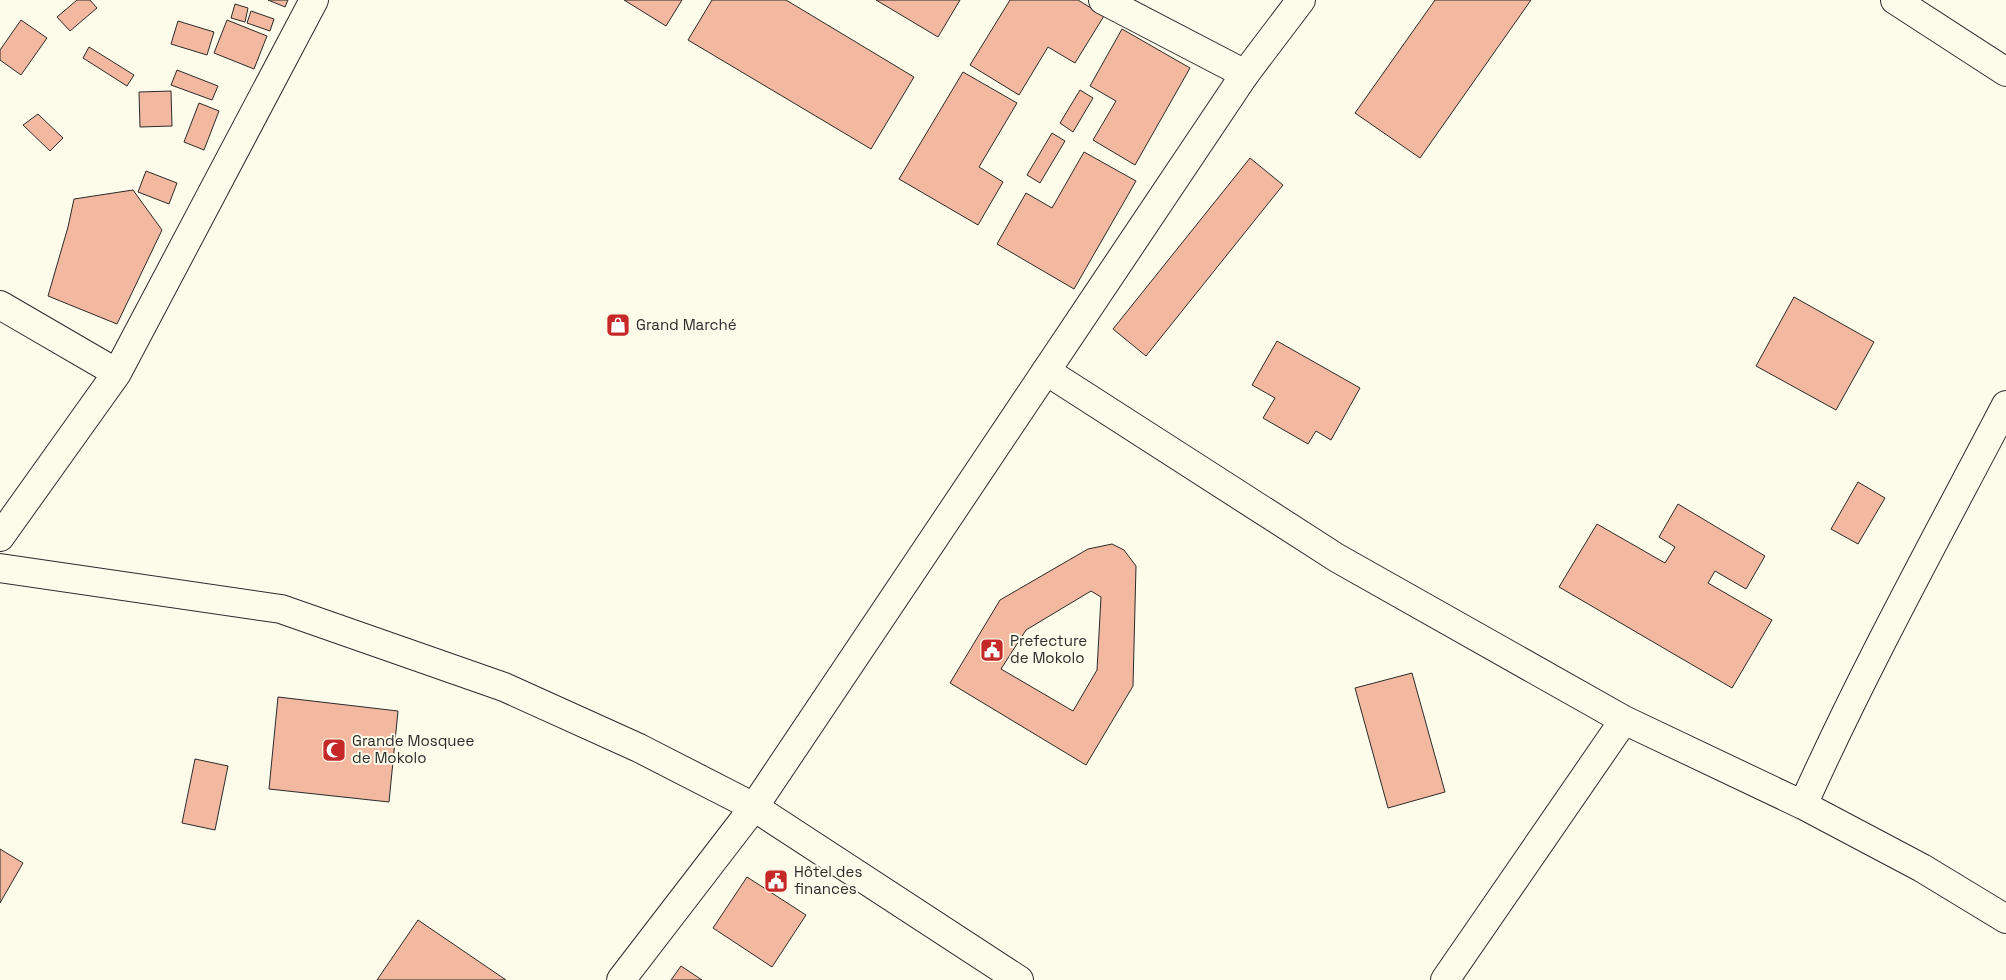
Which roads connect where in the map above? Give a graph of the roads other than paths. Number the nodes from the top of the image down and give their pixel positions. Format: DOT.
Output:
graph roads {
  1 [pos="314,0"];
  2 [pos="1103,0"];
  3 [pos="1301,0"];
  4 [pos="1895,0"];
  5 [pos="2006,72"];
  6 [pos="1244,74"];
  7 [pos="0,305"];
  8 [pos="1046,371"];
  9 [pos="116,373"];
  10 [pos="2006,405"];
  11 [pos="0,537"];
  12 [pos="0,568"];
  13 [pos="1624,720"];
  14 [pos="1803,805"];
  15 [pos="754,807"];
  16 [pos="2006,919"];
  17 [pos="621,980"];
  18 [pos="1019,980"];
  19 [pos="1445,980"];
  1 -- 9 [label="street"];
  2 -- 6 [label="street"];
  3 -- 6 [label="street"];
  4 -- 5 [label="street"];
  6 -- 8 [label="street"];
  7 -- 9 [label="street"];
  8 -- 13 [label="street"];
  8 -- 15 [label="street"];
  9 -- 11 [label="street"];
  10 -- 14 [label="street"];
  12 -- 15 [label="street"];
  13 -- 14 [label="street"];
  13 -- 19 [label="street"];
  14 -- 16 [label="street"];
  15 -- 17 [label="street"];
  15 -- 18 [label="street"];
}
